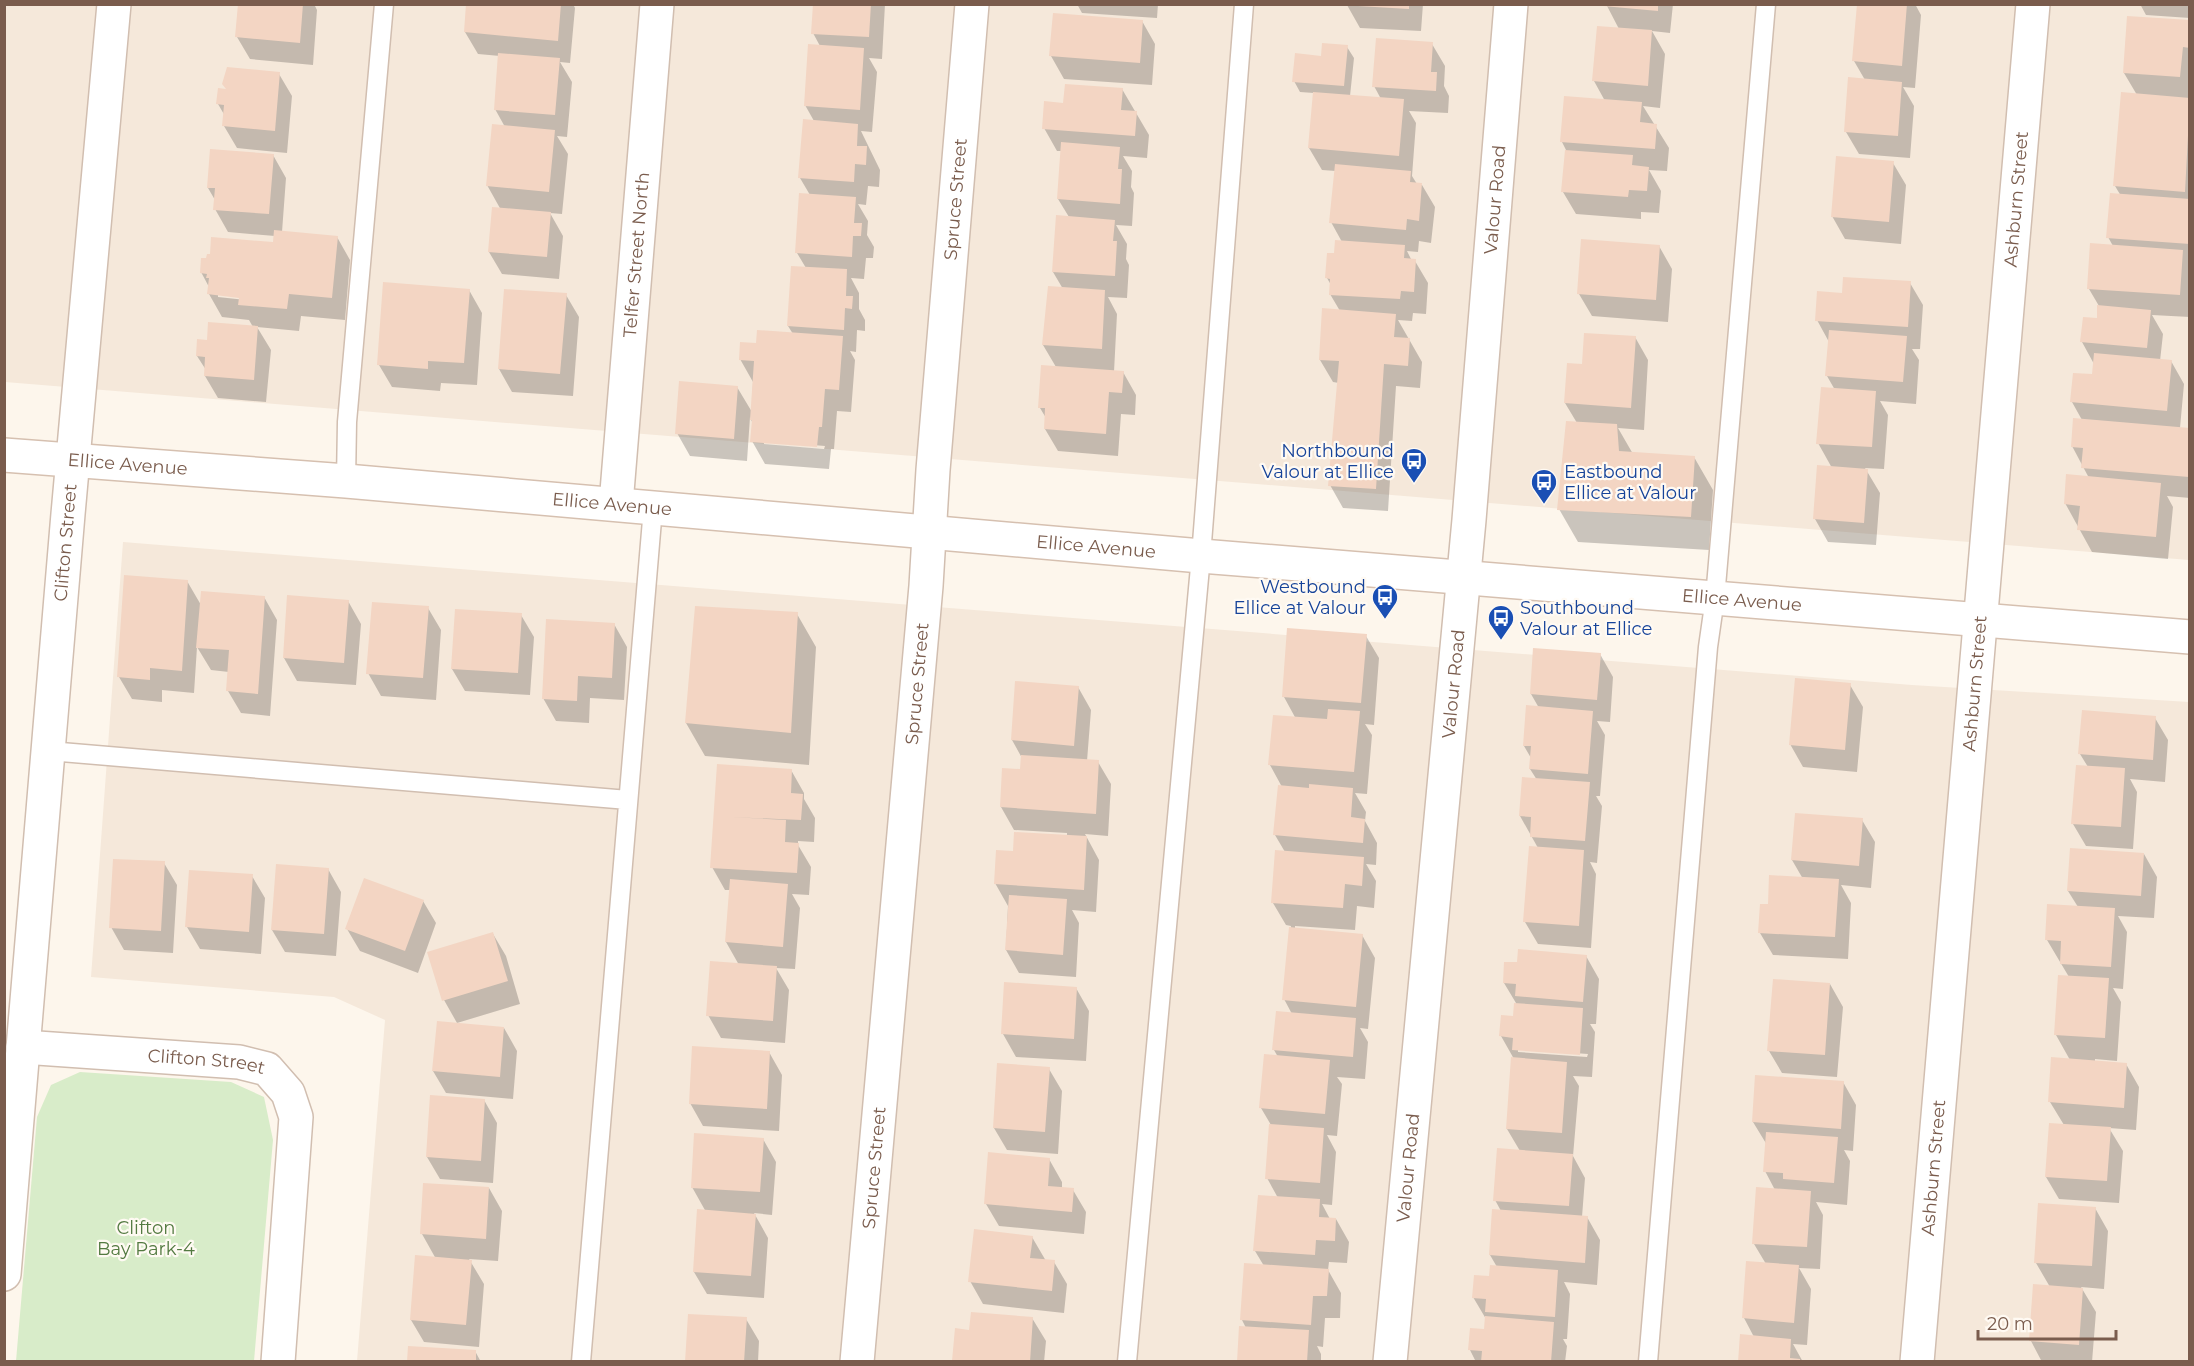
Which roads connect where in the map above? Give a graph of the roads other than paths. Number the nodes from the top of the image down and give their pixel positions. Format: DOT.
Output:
graph roads {
  1 [pos="114,4"];
  2 [pos="384,4"];
  3 [pos="657,4"];
  4 [pos="972,4"];
  5 [pos="1244,4"];
  6 [pos="1511,4"];
  7 [pos="1766,4"];
  8 [pos="2033,4"];
  9 [pos="4,455"];
  10 [pos="74,460"];
  11 [pos="346,481"];
  12 [pos="616,504"];
  13 [pos="653,508"];
  14 [pos="929,532"];
  15 [pos="1201,556"];
  16 [pos="1464,576"];
  17 [pos="1715,598"];
  18 [pos="1981,621"];
  19 [pos="2190,637"];
  20 [pos="49,751"];
  21 [pos="628,800"];
  22 [pos="23,1047"];
  23 [pos="4,1274"];
  24 [pos="278,1362"];
  25 [pos="582,1362"];
  26 [pos="857,1362"];
  27 [pos="1127,1362"];
  28 [pos="1390,1362"];
  29 [pos="1648,1362"];
  30 [pos="1917,1362"];
  1 -- 10 [label="street, Clifton Street"];
  2 -- 11 [label="lane"];
  3 -- 12 [label="street, Telfer Street North"];
  4 -- 14 [label="street, Spruce Street"];
  5 -- 15 [label="lane"];
  6 -- 16 [label="street, Valour Road"];
  7 -- 17 [label="lane"];
  8 -- 18 [label="street, Ashburn Street"];
  9 -- 10 [label="street, Ellice Avenue"];
  10 -- 11 [label="street, Ellice Avenue"];
  10 -- 20 [label="street, Clifton Street"];
  11 -- 12 [label="street, Ellice Avenue"];
  12 -- 13 [label="street, Ellice Avenue"];
  13 -- 14 [label="street, Ellice Avenue"];
  13 -- 21 [label="lane"];
  14 -- 15 [label="street, Ellice Avenue"];
  14 -- 26 [label="street, Spruce Street"];
  15 -- 16 [label="street, Ellice Avenue"];
  15 -- 27 [label="lane"];
  16 -- 17 [label="street, Ellice Avenue"];
  16 -- 28 [label="street, Valour Road"];
  17 -- 18 [label="street, Ellice Avenue"];
  17 -- 29 [label="lane"];
  18 -- 19 [label="street, Ellice Avenue"];
  18 -- 30 [label="street, Ashburn Street"];
  20 -- 21 [label="lane"];
  20 -- 22 [label="street, Clifton Street"];
  21 -- 25 [label="lane"];
  22 -- 23 [label="street, Clifton Street"];
  22 -- 24 [label="street, Clifton Street"];
}
